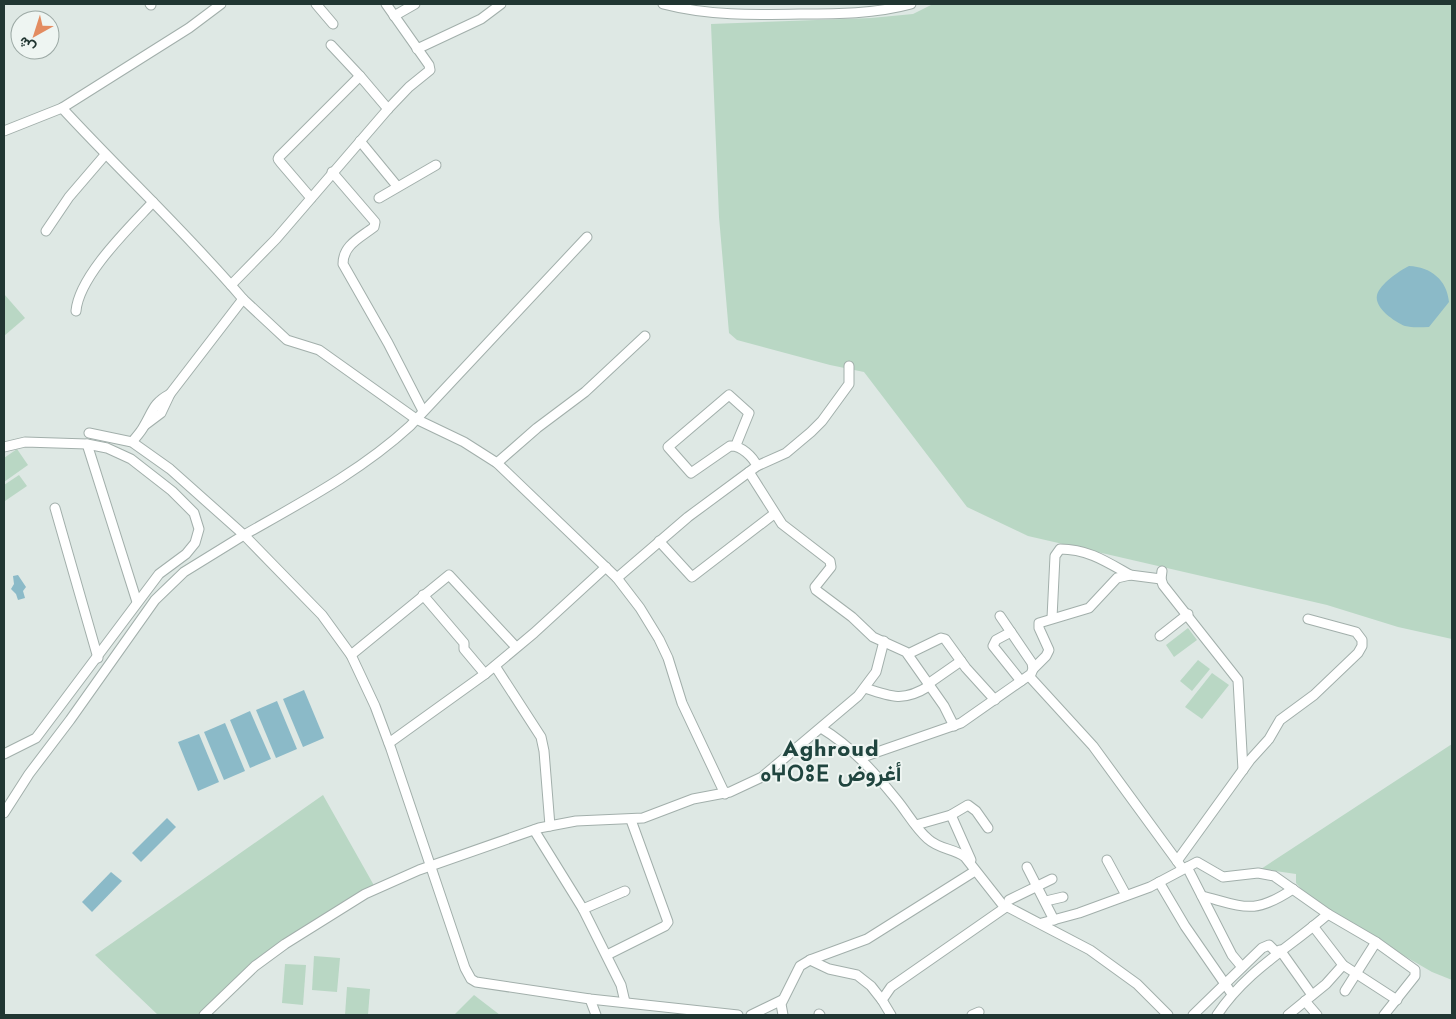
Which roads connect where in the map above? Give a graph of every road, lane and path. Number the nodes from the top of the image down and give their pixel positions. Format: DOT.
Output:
graph roads {
  1 [pos="228,4"];
  2 [pos="316,4"];
  3 [pos="386,4"];
  4 [pos="415,4"];
  5 [pos="501,4"];
  6 [pos="663,4"];
  7 [pos="714,4"];
  8 [pos="911,4"];
  9 [pos="218,7"];
  10 [pos="710,13"];
  11 [pos="394,16"];
  12 [pos="333,24"];
  13 [pos="331,45"];
  14 [pos="417,49"];
  15 [pos="360,76"];
  16 [pos="62,108"];
  17 [pos="388,109"];
  18 [pos="4,131"];
  19 [pos="360,141"];
  20 [pos="105,155"];
  21 [pos="436,165"];
  22 [pos="332,172"];
  23 [pos="397,186"];
  24 [pos="312,198"];
  25 [pos="379,198"];
  26 [pos="153,202"];
  27 [pos="46,230"];
  28 [pos="587,237"];
  29 [pos="231,285"];
  30 [pos="243,299"];
  31 [pos="76,311"];
  32 [pos="645,336"];
  33 [pos="849,366"];
  34 [pos="423,412"];
  35 [pos="416,419"];
  36 [pos="89,433"];
  37 [pos="132,442"];
  38 [pos="87,444"];
  39 [pos="736,446"];
  40 [pos="4,447"];
  41 [pos="497,463"];
  42 [pos="757,466"];
  43 [pos="749,472"];
  44 [pos="55,508"];
  45 [pos="774,514"];
  46 [pos="244,535"];
  47 [pos="659,541"];
  48 [pos="606,567"];
  49 [pos="1130,575"];
  50 [pos="617,578"];
  51 [pos="423,595"];
  52 [pos="136,602"];
  53 [pos="1188,614"];
  54 [pos="1000,616"];
  55 [pos="1052,618"];
  56 [pos="1308,618"];
  57 [pos="1011,632"];
  58 [pos="1160,636"];
  59 [pos="884,641"];
  60 [pos="516,647"];
  61 [pos="908,654"];
  62 [pos="351,655"];
  63 [pos="98,658"];
  64 [pos="961,661"];
  65 [pos="495,666"];
  66 [pos="485,674"];
  67 [pos="1028,675"];
  68 [pos="929,685"];
  69 [pos="865,688"];
  70 [pos="995,700"];
  71 [pos="954,726"];
  72 [pos="821,728"];
  73 [pos="389,743"];
  74 [pos="4,754"];
  75 [pos="860,758"];
  76 [pos="1243,770"];
  77 [pos="726,794"];
  78 [pos="4,813"];
  79 [pos="951,814"];
  80 [pos="631,820"];
  81 [pos="916,825"];
  82 [pos="550,826"];
  83 [pos="988,828"];
  84 [pos="534,830"];
  85 [pos="1107,860"];
  86 [pos="1177,861"];
  87 [pos="432,867"];
  88 [pos="973,867"];
  89 [pos="1027,867"];
  90 [pos="1185,868"];
  91 [pos="1052,880"];
  92 [pos="1159,882"];
  93 [pos="1037,886"];
  94 [pos="1293,889"];
  95 [pos="625,890"];
  96 [pos="1126,895"];
  97 [pos="1202,896"];
  98 [pos="1063,897"];
  99 [pos="1046,901"];
  100 [pos="1007,904"];
  101 [pos="583,909"];
  102 [pos="1328,914"];
  103 [pos="1054,920"];
  104 [pos="1042,923"];
  105 [pos="1313,926"];
  106 [pos="1376,942"];
  107 [pos="1278,952"];
  108 [pos="607,955"];
  109 [pos="810,960"];
  110 [pos="1342,965"];
  111 [pos="1242,967"];
  112 [pos="1355,973"];
  113 [pos="1226,984"];
  114 [pos="1345,991"];
  115 [pos="1232,994"];
  116 [pos="1308,998"];
  117 [pos="590,999"];
  118 [pos="782,1000"];
  119 [pos="882,1000"];
  120 [pos="1397,1000"];
  121 [pos="625,1002"];
  122 [pos="204,1015"];
  123 [pos="596,1015"];
  124 [pos="738,1015"];
  125 [pos="752,1015"];
  126 [pos="783,1015"];
  127 [pos="891,1015"];
  128 [pos="1168,1015"];
  129 [pos="1193,1015"];
  130 [pos="1217,1015"];
  131 [pos="1288,1015"];
  132 [pos="1317,1015"];
  133 [pos="1384,1015"];
  1 -- 9 [label="street"];
  2 -- 12 [label="street"];
  3 -- 11 [label="street"];
  4 -- 11 [label="street"];
  5 -- 14 [label="street"];
  6 -- 10 [label="street"];
  7 -- 10 [label="street"];
  8 -- 10 [label="street"];
  9 -- 16 [label="street"];
  11 -- 14 [label="street"];
  13 -- 15 [label="street"];
  14 -- 17 [label="street"];
  15 -- 17 [label="street"];
  15 -- 24 [label="street"];
  16 -- 18 [label="street"];
  16 -- 20 [label="street"];
  17 -- 19 [label="street"];
  19 -- 22 [label="street"];
  19 -- 23 [label="street"];
  20 -- 26 [label="street"];
  20 -- 27 [label="street"];
  21 -- 23 [label="street"];
  22 -- 24 [label="street"];
  22 -- 34 [label="street"];
  23 -- 25 [label="street"];
  24 -- 29 [label="street"];
  26 -- 29 [label="street"];
  26 -- 31 [label="street"];
  28 -- 34 [label="street"];
  29 -- 30 [label="street"];
  30 -- 35 [label="street"];
  30 -- 37 [label="street"];
  32 -- 41 [label="street"];
  33 -- 42 [label="street"];
  34 -- 35 [label="street"];
  35 -- 41 [label="street"];
  35 -- 46 [label="street"];
  36 -- 37 [label="street"];
  37 -- 46 [label="street"];
  38 -- 40 [label="street"];
  38 -- 52 [label="street"];
  38 -- 52 [label="street"];
  39 -- 39 [label="street"];
  39 -- 42 [label="street"];
  41 -- 48 [label="street"];
  42 -- 43 [label="street"];
  43 -- 45 [label="street"];
  43 -- 47 [label="street"];
  44 -- 63 [label="street"];
  45 -- 47 [label="street"];
  45 -- 59 [label="street"];
  46 -- 62 [label="street"];
  46 -- 78 [label="street"];
  47 -- 50 [label="street"];
  48 -- 50 [label="street"];
  48 -- 60 [label="street"];
  49 -- 53 [label="street"];
  49 -- 55 [label="street"];
  49 -- 55 [label="street"];
  50 -- 77 [label="street"];
  51 -- 60 [label="street"];
  51 -- 62 [label="street"];
  51 -- 66 [label="street"];
  52 -- 63 [label="street"];
  53 -- 58 [label="street"];
  53 -- 76 [label="street"];
  54 -- 57 [label="street"];
  55 -- 67 [label="street"];
  56 -- 76 [label="street"];
  57 -- 67 [label="street"];
  57 -- 67 [label="street"];
  59 -- 61 [label="street"];
  59 -- 69 [label="street"];
  60 -- 65 [label="street"];
  61 -- 64 [label="street"];
  61 -- 68 [label="street"];
  62 -- 73 [label="street"];
  63 -- 74 [label="street"];
  64 -- 68 [label="street"];
  64 -- 70 [label="street"];
  65 -- 66 [label="street"];
  65 -- 82 [label="street"];
  66 -- 73 [label="street"];
  67 -- 70 [label="street"];
  67 -- 86 [label="street"];
  68 -- 69 [label="street"];
  68 -- 71 [label="street"];
  69 -- 72 [label="street"];
  70 -- 71 [label="street"];
  71 -- 75 [label="street"];
  72 -- 75 [label="street"];
  72 -- 77 [label="street"];
  73 -- 87 [label="street"];
  75 -- 81 [label="street"];
  76 -- 86 [label="street"];
  77 -- 80 [label="street"];
  79 -- 81 [label="street"];
  79 -- 83 [label="street"];
  79 -- 88 [label="street"];
  80 -- 82 [label="street"];
  80 -- 108 [label="street"];
  81 -- 88 [label="street"];
  82 -- 84 [label="street"];
  84 -- 87 [label="street"];
  84 -- 101 [label="street"];
  85 -- 96 [label="street"];
  86 -- 90 [label="street"];
  87 -- 117 [label="street"];
  87 -- 122 [label="street"];
  88 -- 100 [label="street"];
  88 -- 109 [label="street"];
  89 -- 93 [label="street"];
  90 -- 92 [label="street"];
  90 -- 94 [label="street"];
  90 -- 97 [label="street"];
  91 -- 93 [label="street"];
  92 -- 96 [label="street"];
  92 -- 113 [label="street"];
  93 -- 99 [label="street"];
  93 -- 100 [label="street"];
  94 -- 97 [label="street"];
  94 -- 102 [label="street"];
  95 -- 101 [label="street"];
  96 -- 103 [label="street"];
  97 -- 111 [label="street"];
  98 -- 99 [label="street"];
  99 -- 103 [label="street"];
  100 -- 104 [label="street"];
  100 -- 119 [label="street"];
  101 -- 108 [label="street"];
  102 -- 105 [label="street"];
  102 -- 106 [label="street"];
  103 -- 104 [label="street"];
  104 -- 128 [label="street"];
  105 -- 107 [label="street"];
  105 -- 110 [label="street"];
  106 -- 112 [label="street"];
  106 -- 120 [label="street"];
  107 -- 111 [label="street"];
  107 -- 115 [label="street"];
  107 -- 116 [label="street"];
  108 -- 121 [label="street"];
  109 -- 118 [label="street"];
  109 -- 119 [label="street"];
  110 -- 112 [label="street"];
  110 -- 116 [label="street"];
  111 -- 113 [label="street"];
  112 -- 114 [label="street"];
  112 -- 120 [label="street"];
  113 -- 115 [label="street"];
  113 -- 129 [label="street"];
  115 -- 130 [label="street"];
  116 -- 131 [label="street"];
  116 -- 132 [label="street"];
  117 -- 121 [label="street"];
  117 -- 123 [label="street"];
  118 -- 125 [label="street"];
  118 -- 126 [label="street"];
  119 -- 127 [label="street"];
  120 -- 133 [label="street"];
  121 -- 124 [label="street"];
}
